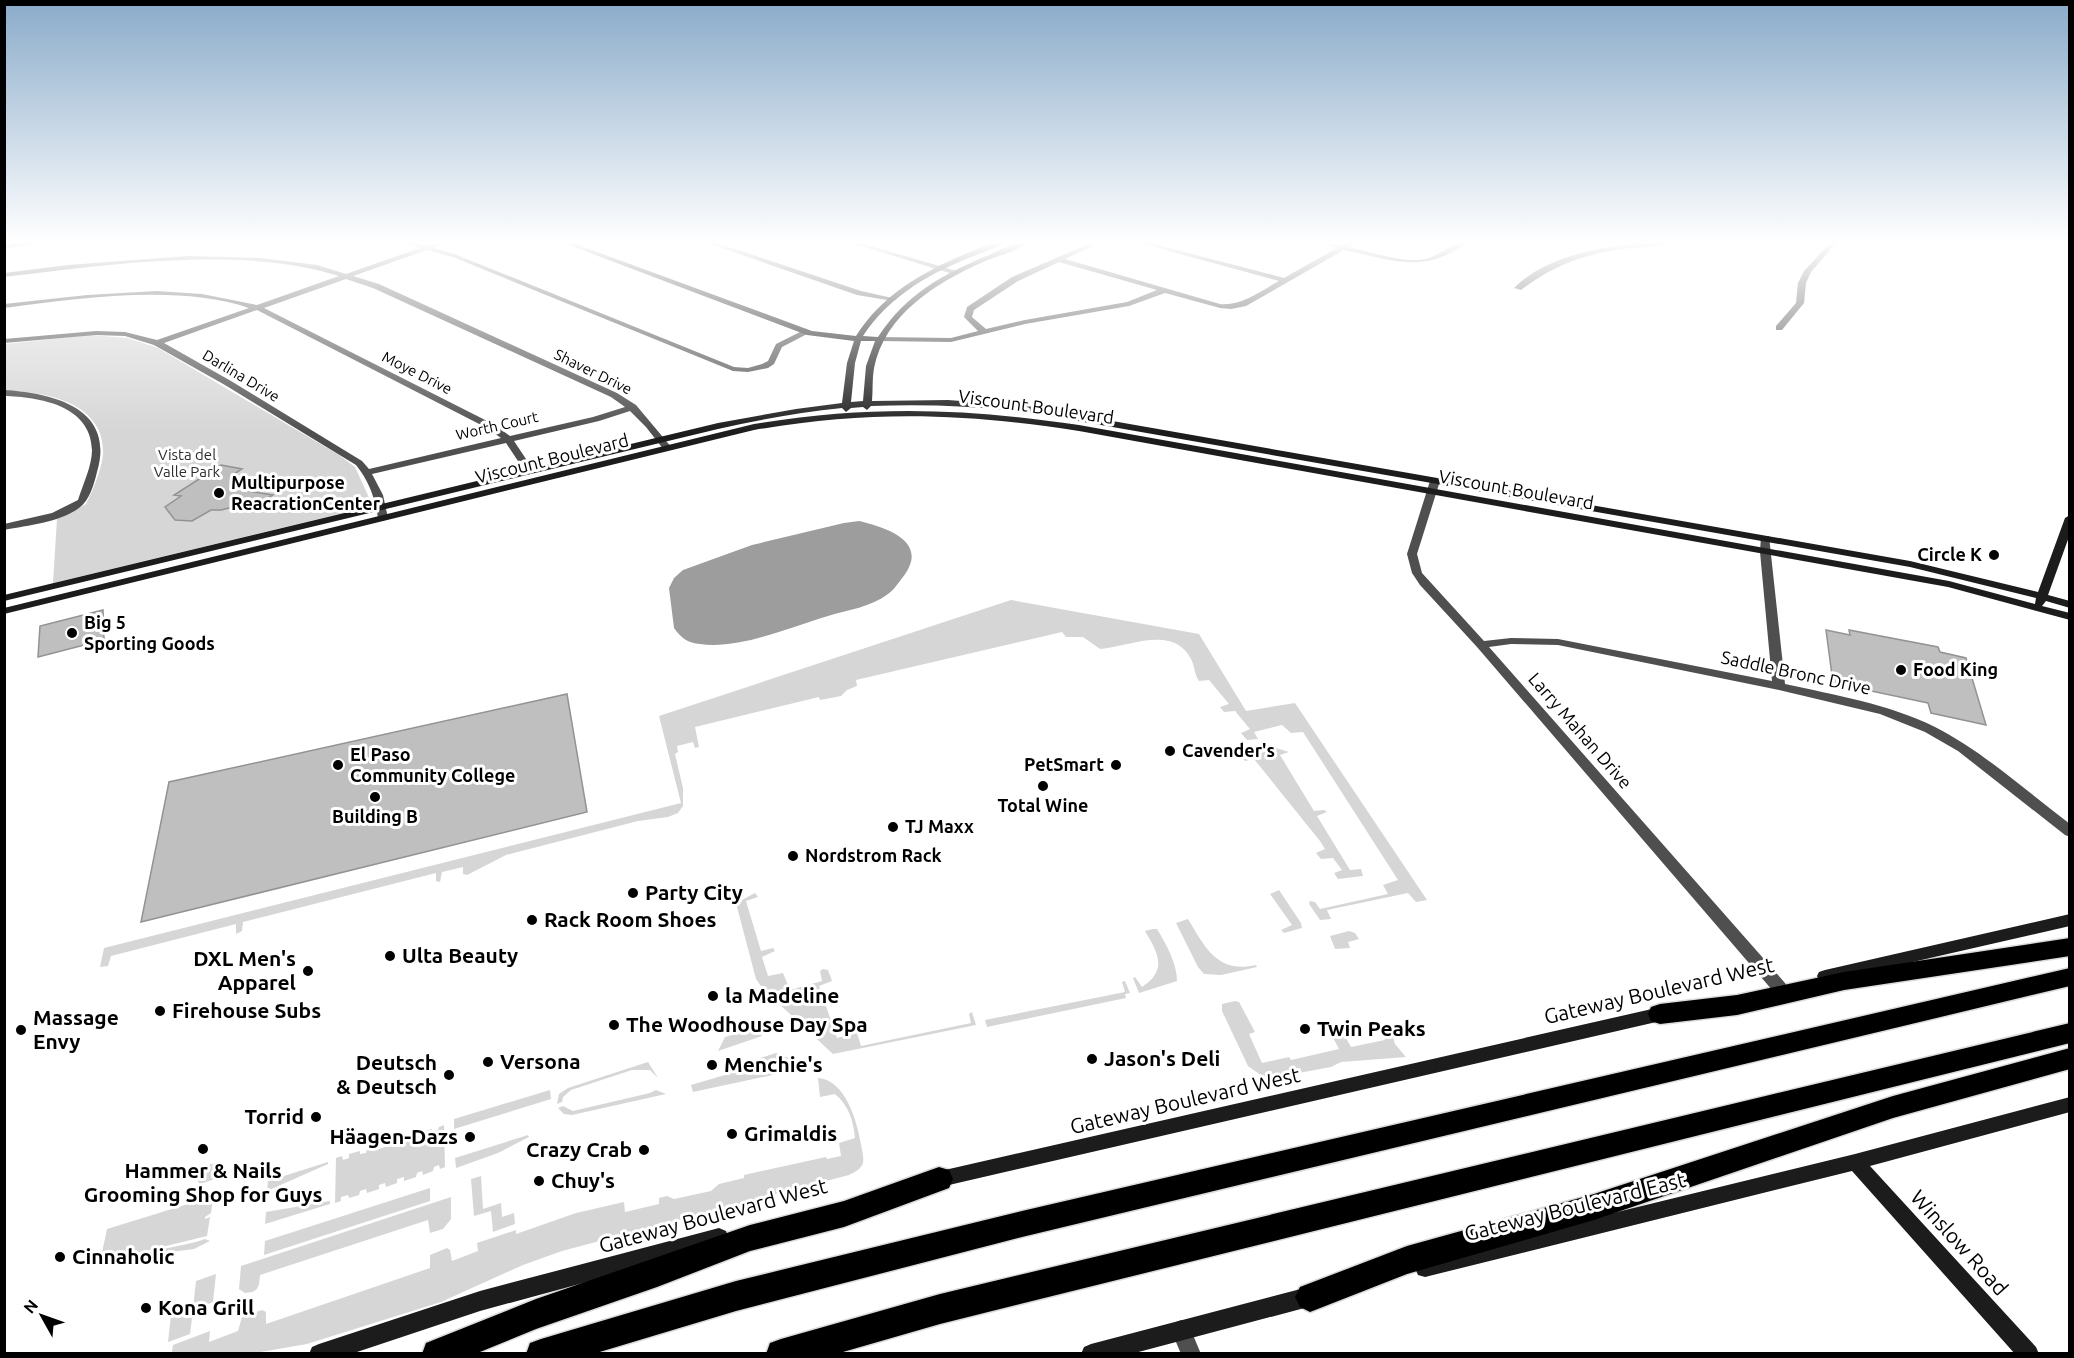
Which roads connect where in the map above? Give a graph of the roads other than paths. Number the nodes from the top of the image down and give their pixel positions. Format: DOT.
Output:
graph roads {
  1 [pos="248,305"];
  2 [pos="265,305"];
  3 [pos="414,305"];
  4 [pos="576,305"];
  5 [pos="735,305"];
  6 [pos="886,305"];
  7 [pos="907,305"];
  8 [pos="975,305"];
  9 [pos="1121,305"];
  10 [pos="1218,305"];
  11 [pos="1238,305"];
  12 [pos="1798,305"];
  13 [pos="258,308"];
  14 [pos="1779,328"];
  15 [pos="807,332"];
  16 [pos="984,332"];
  17 [pos="858,339"];
  18 [pos="880,339"];
  19 [pos="4,341"];
  20 [pos="157,343"];
  21 [pos="4,393"];
  22 [pos="633,407"];
  23 [pos="867,407"];
  24 [pos="846,408"];
  25 [pos="1058,415"];
  26 [pos="1051,424"];
  27 [pos="507,438"];
  28 [pos="664,444"];
  29 [pos="1242,447"];
  30 [pos="1237,457"];
  31 [pos="524,462"];
  32 [pos="368,472"];
  33 [pos="1433,486"];
  34 [pos="382,506"];
  35 [pos="383,518"];
  36 [pos="2070,519"];
  37 [pos="4,527"];
  38 [pos="1765,538"];
  39 [pos="1765,552"];
  40 [pos="4,598"];
  41 [pos="2040,602"];
  42 [pos="2070,605"];
  43 [pos="4,611"];
  44 [pos="2070,617"];
  45 [pos="1481,645"];
  46 [pos="1779,686"];
  47 [pos="2070,832"];
  48 [pos="2070,920"];
  49 [pos="2070,947"];
  50 [pos="2070,977"];
  51 [pos="1779,987"];
  52 [pos="1660,1014"];
  53 [pos="2070,1033"];
  54 [pos="2070,1058"];
  55 [pos="2070,1104"];
  56 [pos="1855,1162"];
  57 [pos="939,1179"];
  58 [pos="1310,1297"];
  59 [pos="1181,1330"];
  60 [pos="319,1353"];
  61 [pos="437,1353"];
  62 [pos="541,1353"];
  63 [pos="781,1353"];
  64 [pos="1091,1353"];
  65 [pos="1191,1353"];
  66 [pos="2029,1353"];
  1 -- 13 [label="street, Moye Drive"];
  2 -- 13 [label="street"];
  3 -- 22 [label="street, Shaver Drive"];
  4 -- 15 [label="street"];
  5 -- 15 [label="main road"];
  6 -- 17 [label="main road"];
  7 -- 18 [label="main road"];
  8 -- 16 [label="street"];
  9 -- 16 [label="street"];
  10 -- 11 [label="street"];
  12 -- 14 [label="street"];
  13 -- 20 [label="street"];
  13 -- 27 [label="street, Moye Drive"];
  15 -- 17 [label="main road"];
  16 -- 18 [label="street"];
  17 -- 18 [label="main road"];
  17 -- 24 [label="main road"];
  18 -- 23 [label="main road"];
  19 -- 20 [label="street, Darlina Drive"];
  20 -- 32 [label="street, Darlina Drive"];
  21 -- 37 [label="street"];
  22 -- 27 [label="street, Worth Court"];
  22 -- 28 [label="street, Shaver Drive"];
  23 -- 24 [label="main road, Viscount Boulevard"];
  23 -- 25 [label="main road, Viscount Boulevard"];
  23 -- 26 [label="main road, Viscount Boulevard"];
  24 -- 28 [label="main road, Viscount Boulevard"];
  25 -- 26 [label="main road"];
  25 -- 29 [label="main road, Viscount Boulevard"];
  26 -- 30 [label="main road, Viscount Boulevard"];
  27 -- 31 [label="street, Moye Drive"];
  27 -- 32 [label="street, Worth Court"];
  28 -- 34 [label="main road, Viscount Boulevard"];
  28 -- 35 [label="main road, Viscount Boulevard"];
  29 -- 30 [label="main road"];
  29 -- 33 [label="main road, Viscount Boulevard"];
  30 -- 33 [label="main road, Viscount Boulevard"];
  32 -- 34 [label="street, Darlina Drive"];
  33 -- 38 [label="main road, Viscount Boulevard"];
  33 -- 39 [label="main road, Viscount Boulevard"];
  33 -- 45 [label="street, Larry Mahan Drive"];
  34 -- 35 [label="street, Darlina Drive"];
  34 -- 40 [label="main road, Viscount Boulevard"];
  35 -- 43 [label="main road, Viscount Boulevard"];
  36 -- 41 [label="main road"];
  38 -- 39 [label="street"];
  38 -- 41 [label="main road, Viscount Boulevard"];
  39 -- 41 [label="main road, Viscount Boulevard"];
  39 -- 46 [label="street"];
  41 -- 42 [label="main road, Viscount Boulevard"];
  41 -- 44 [label="main road, Viscount Boulevard"];
  45 -- 46 [label="street, Saddle Bronc Drive"];
  45 -- 51 [label="street, Larry Mahan Drive"];
  46 -- 47 [label="street, Saddle Bronc Drive"];
  48 -- 51 [label="main road, Gateway Boulevard West"];
  49 -- 52 [label="highway"];
  50 -- 62 [label="highway"];
  51 -- 52 [label="main road, Gateway Boulevard West"];
  52 -- 57 [label="main road, Gateway Boulevard West"];
  53 -- 63 [label="highway"];
  54 -- 58 [label="highway"];
  55 -- 56 [label="main road, Gateway Boulevard East"];
  56 -- 58 [label="main road, Gateway Boulevard East"];
  56 -- 66 [label="main road, Winslow Road"];
  57 -- 60 [label="main road, Gateway Boulevard West"];
  57 -- 61 [label="highway"];
  58 -- 59 [label="main road, Gateway Boulevard East"];
  59 -- 64 [label="main road, Gateway Boulevard East"];
  59 -- 65 [label="street"];
}
